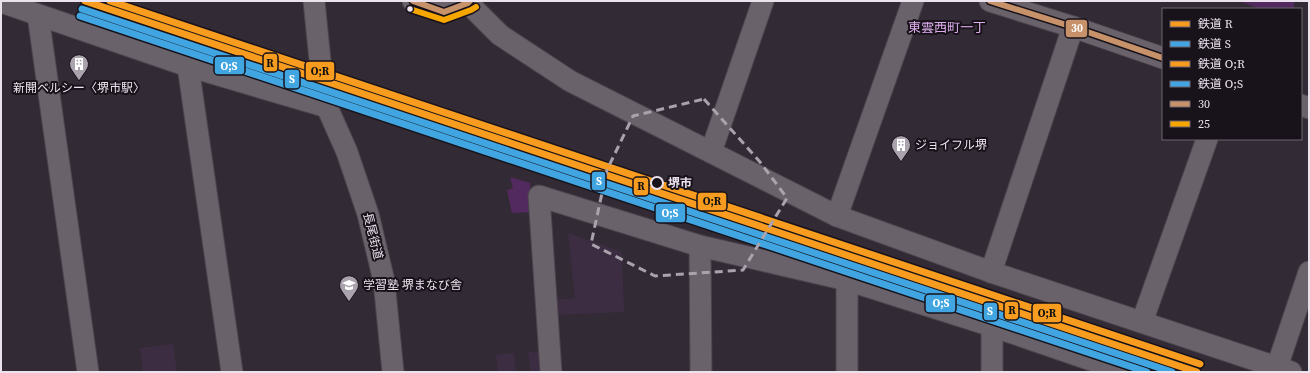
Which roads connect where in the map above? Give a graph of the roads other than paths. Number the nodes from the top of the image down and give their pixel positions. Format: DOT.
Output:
graph roads {
  1 [pos="314,1"];
  2 [pos="413,1"];
  3 [pos="763,1"];
  4 [pos="913,1"];
  5 [pos="990,1"];
  6 [pos="1,2"];
  7 [pos="469,2"];
  8 [pos="38,15"];
  9 [pos="1073,27"];
  10 [pos="1162,58"];
  11 [pos="188,66"];
  12 [pos="326,107"];
  13 [pos="1207,140"];
  14 [pos="711,152"];
  15 [pos="837,216"];
  16 [pos="700,246"];
  17 [pos="991,272"];
  18 [pos="847,280"];
  19 [pos="1308,281"];
  20 [pos="1142,322"];
  21 [pos="992,326"];
  22 [pos="1284,370"];
  23 [pos="88,372"];
  24 [pos="232,372"];
  25 [pos="393,372"];
  26 [pos="551,372"];
  27 [pos="701,372"];
  28 [pos="847,372"];
  29 [pos="992,372"];
  30 [pos="1126,372"];
  1 -- 12 [label="street, 長尾街道"];
  2 -- 7 [label="street"];
  3 -- 14 [label="street"];
  4 -- 15 [label="street"];
  5 -- 9 [label="street"];
  6 -- 8 [label="street"];
  7 -- 14 [label="street"];
  8 -- 11 [label="street"];
  8 -- 23 [label="street"];
  9 -- 10 [label="street"];
  9 -- 17 [label="street"];
  11 -- 12 [label="street"];
  11 -- 24 [label="street"];
  12 -- 25 [label="street, 長尾街道"];
  13 -- 20 [label="street"];
  14 -- 15 [label="street"];
  15 -- 17 [label="street"];
  16 -- 18 [label="street"];
  16 -- 26 [label="street"];
  16 -- 27 [label="street"];
  17 -- 20 [label="street"];
  18 -- 21 [label="street"];
  18 -- 28 [label="street"];
  19 -- 22 [label="street"];
  20 -- 22 [label="street"];
  21 -- 29 [label="street"];
  21 -- 30 [label="street"];
}
